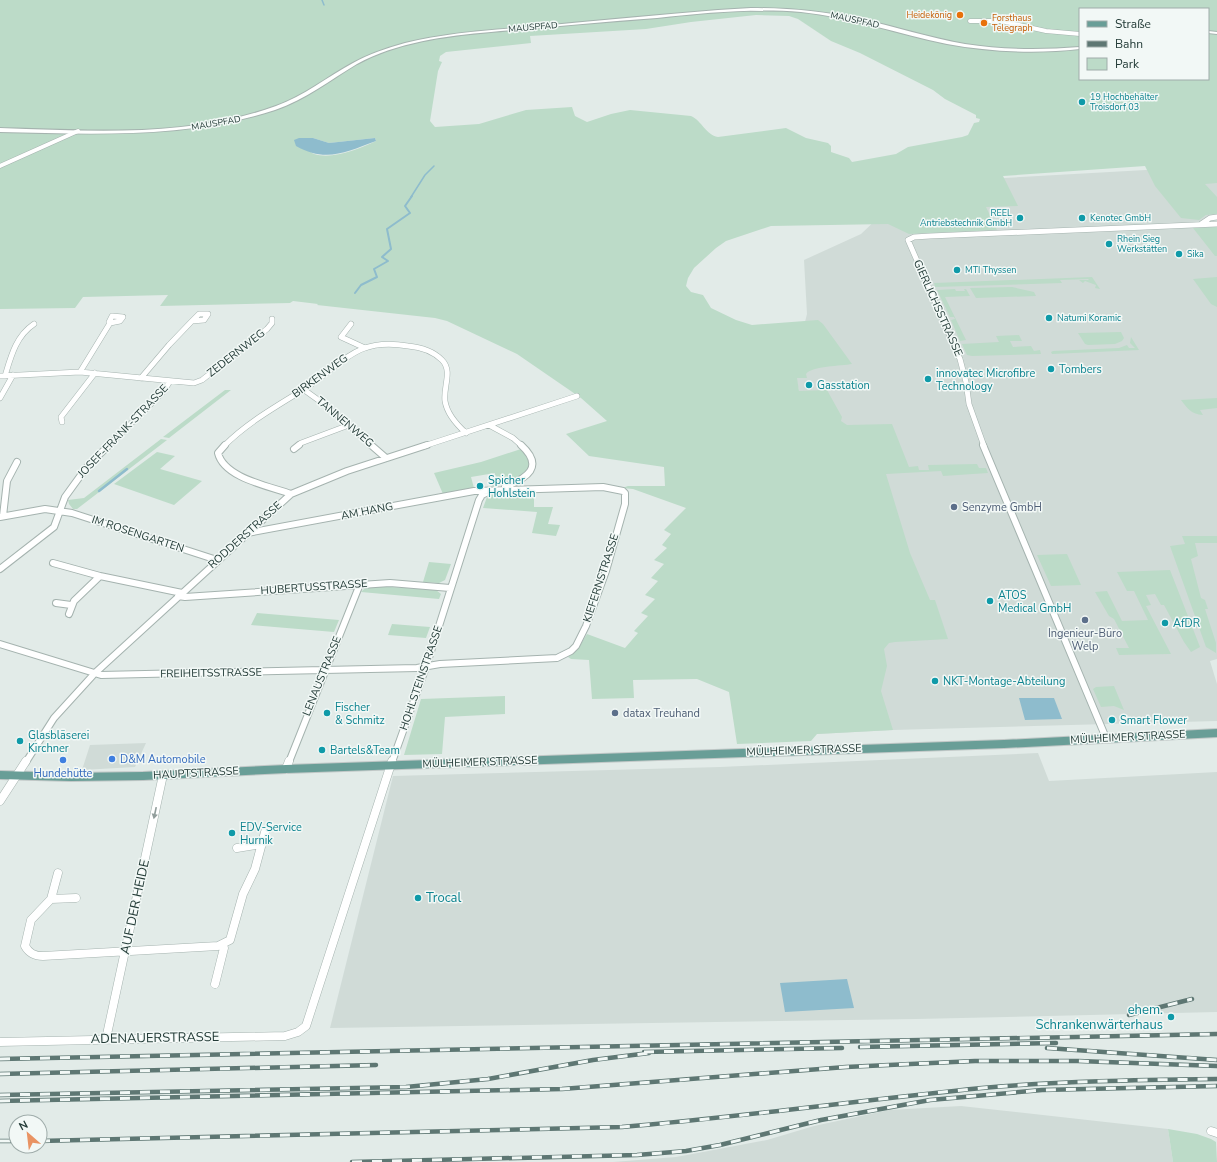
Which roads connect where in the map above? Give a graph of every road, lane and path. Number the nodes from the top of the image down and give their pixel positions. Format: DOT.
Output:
graph roads {
  1 [pos="970,21"];
  2 [pos="1079,34"];
  3 [pos="1079,48"];
  4 [pos="0,130"];
  5 [pos="78,132"];
  6 [pos="0,166"];
  7 [pos="1217,217"];
  8 [pos="1200,224"];
  9 [pos="1217,224"];
  10 [pos="272,319"];
  11 [pos="191,321"];
  12 [pos="110,323"];
  13 [pos="34,324"];
  14 [pos="351,324"];
  15 [pos="366,348"];
  16 [pos="80,372"];
  17 [pos="95,372"];
  18 [pos="13,375"];
  19 [pos="3,376"];
  20 [pos="141,378"];
  21 [pos="170,381"];
  22 [pos="303,389"];
  23 [pos="578,396"];
  24 [pos="0,398"];
  25 [pos="62,422"];
  26 [pos="349,425"];
  27 [pos="489,426"];
  28 [pos="466,432"];
  29 [pos="294,449"];
  30 [pos="386,458"];
  31 [pos="17,462"];
  32 [pos="487,491"];
  33 [pos="291,494"];
  34 [pos="59,510"];
  35 [pos="2,516"];
  36 [pos="247,533"];
  37 [pos="217,560"];
  38 [pos="53,562"];
  39 [pos="0,569"];
  40 [pos="100,576"];
  41 [pos="360,584"];
  42 [pos="450,588"];
  43 [pos="180,594"];
  44 [pos="56,603"];
  45 [pos="72,606"];
  46 [pos="69,614"];
  47 [pos="0,644"];
  48 [pos="426,667"];
  49 [pos="325,670"];
  50 [pos="95,674"];
  51 [pos="1217,733"];
  52 [pos="1106,738"];
  53 [pos="391,766"];
  54 [pos="286,769"];
  55 [pos="163,775"];
  56 [pos="0,776"];
  57 [pos="16,776"];
  58 [pos="0,801"];
  59 [pos="265,832"];
  60 [pos="262,844"];
  61 [pos="237,848"];
  62 [pos="58,872"];
  63 [pos="76,898"];
  64 [pos="51,899"];
  65 [pos="222,945"];
  66 [pos="125,951"];
  67 [pos="215,984"];
  68 [pos="306,1026"];
  69 [pos="106,1039"];
  70 [pos="0,1042"];
  1 -- 2 [label="street"];
  3 -- 5 [label="street, MAUSPFAD"];
  4 -- 5 [label="street, MAUSPFAD"];
  5 -- 6 [label="street"];
  7 -- 8 [label="street, GIERLICHSSTRASSE"];
  8 -- 9 [label="street, GIERLICHSSTRASSE"];
  8 -- 52 [label="street, GIERLICHSSTRASSE"];
  10 -- 21 [label="street, ZEDERNWEG"];
  11 -- 20 [label="street"];
  12 -- 16 [label="street"];
  13 -- 19 [label="street"];
  14 -- 15 [label="street"];
  15 -- 22 [label="street, BIRKENWEG"];
  15 -- 28 [label="street, BIRKENWEG"];
  16 -- 17 [label="street, ZEDERNWEG"];
  16 -- 18 [label="street, ZEDERNWEG"];
  17 -- 20 [label="street, ZEDERNWEG"];
  17 -- 25 [label="street"];
  18 -- 19 [label="street, ZEDERNWEG"];
  18 -- 24 [label="street"];
  20 -- 21 [label="street, ZEDERNWEG"];
  21 -- 34 [label="street, JOSEF-FRANK-STRASSE"];
  22 -- 26 [label="street, TANNENWEG"];
  22 -- 33 [label="street, BIRKENWEG"];
  23 -- 27 [label="street, RODDERSTRASSE"];
  26 -- 29 [label="street"];
  26 -- 30 [label="street, TANNENWEG"];
  27 -- 28 [label="street, RODDERSTRASSE"];
  27 -- 32 [label="street"];
  28 -- 30 [label="street, RODDERSTRASSE"];
  30 -- 33 [label="street, RODDERSTRASSE"];
  31 -- 35 [label="street"];
  32 -- 36 [label="street, AM HANG"];
  32 -- 42 [label="street, HOHLSTEINSTRASSE"];
  32 -- 48 [label="street, KIEFERNSTRASSE"];
  33 -- 36 [label="street, RODDERSTRASSE"];
  34 -- 35 [label="street, IM ROSENGARTEN"];
  34 -- 37 [label="street, IM ROSENGARTEN"];
  34 -- 39 [label="street, JOSEF-FRANK-STRASSE"];
  36 -- 37 [label="street, RODDERSTRASSE"];
  37 -- 43 [label="street, RODDERSTRASSE"];
  38 -- 40 [label="street, HUBERTUSSTRASSE"];
  40 -- 43 [label="street, HUBERTUSSTRASSE"];
  40 -- 45 [label="street"];
  41 -- 42 [label="street, HUBERTUSSTRASSE"];
  41 -- 43 [label="street, HUBERTUSSTRASSE"];
  41 -- 49 [label="street, LENAUSTRASSE"];
  42 -- 48 [label="street, HOHLSTEINSTRASSE"];
  43 -- 50 [label="street, RODDERSTRASSE"];
  44 -- 45 [label="street"];
  45 -- 46 [label="street"];
  47 -- 50 [label="street, FREIHEITSSTRASSE"];
  48 -- 49 [label="street, FREIHEITSSTRASSE"];
  48 -- 53 [label="street, HOHLSTEINSTRASSE"];
  49 -- 50 [label="street, FREIHEITSSTRASSE"];
  49 -- 54 [label="street, LENAUSTRASSE"];
  50 -- 57 [label="street, RODDERSTRASSE"];
  51 -- 52 [label="main road, MÜLHEIMER STRASSE"];
  52 -- 53 [label="main road, MÜLHEIMER STRASSE"];
  53 -- 54 [label="main road, HAUPTSTRASSE"];
  53 -- 68 [label="street, HOHLSTEINSTRASSE"];
  54 -- 55 [label="main road, HAUPTSTRASSE"];
  55 -- 57 [label="main road, HAUPTSTRASSE"];
  55 -- 66 [label="street, AUF DER HEIDE, one-way"];
  56 -- 57 [label="main road, HAUPTSTRASSE"];
  57 -- 58 [label="street, RODDERSTRASSE"];
  59 -- 60 [label="street"];
  60 -- 61 [label="street"];
  60 -- 65 [label="street"];
  62 -- 64 [label="street"];
  63 -- 64 [label="street"];
  64 -- 66 [label="street"];
  65 -- 66 [label="street"];
  65 -- 67 [label="street"];
  66 -- 69 [label="street, AUF DER HEIDE"];
  68 -- 69 [label="street, ADENAUERSTRASSE"];
  69 -- 70 [label="street, ADENAUERSTRASSE"];
}
